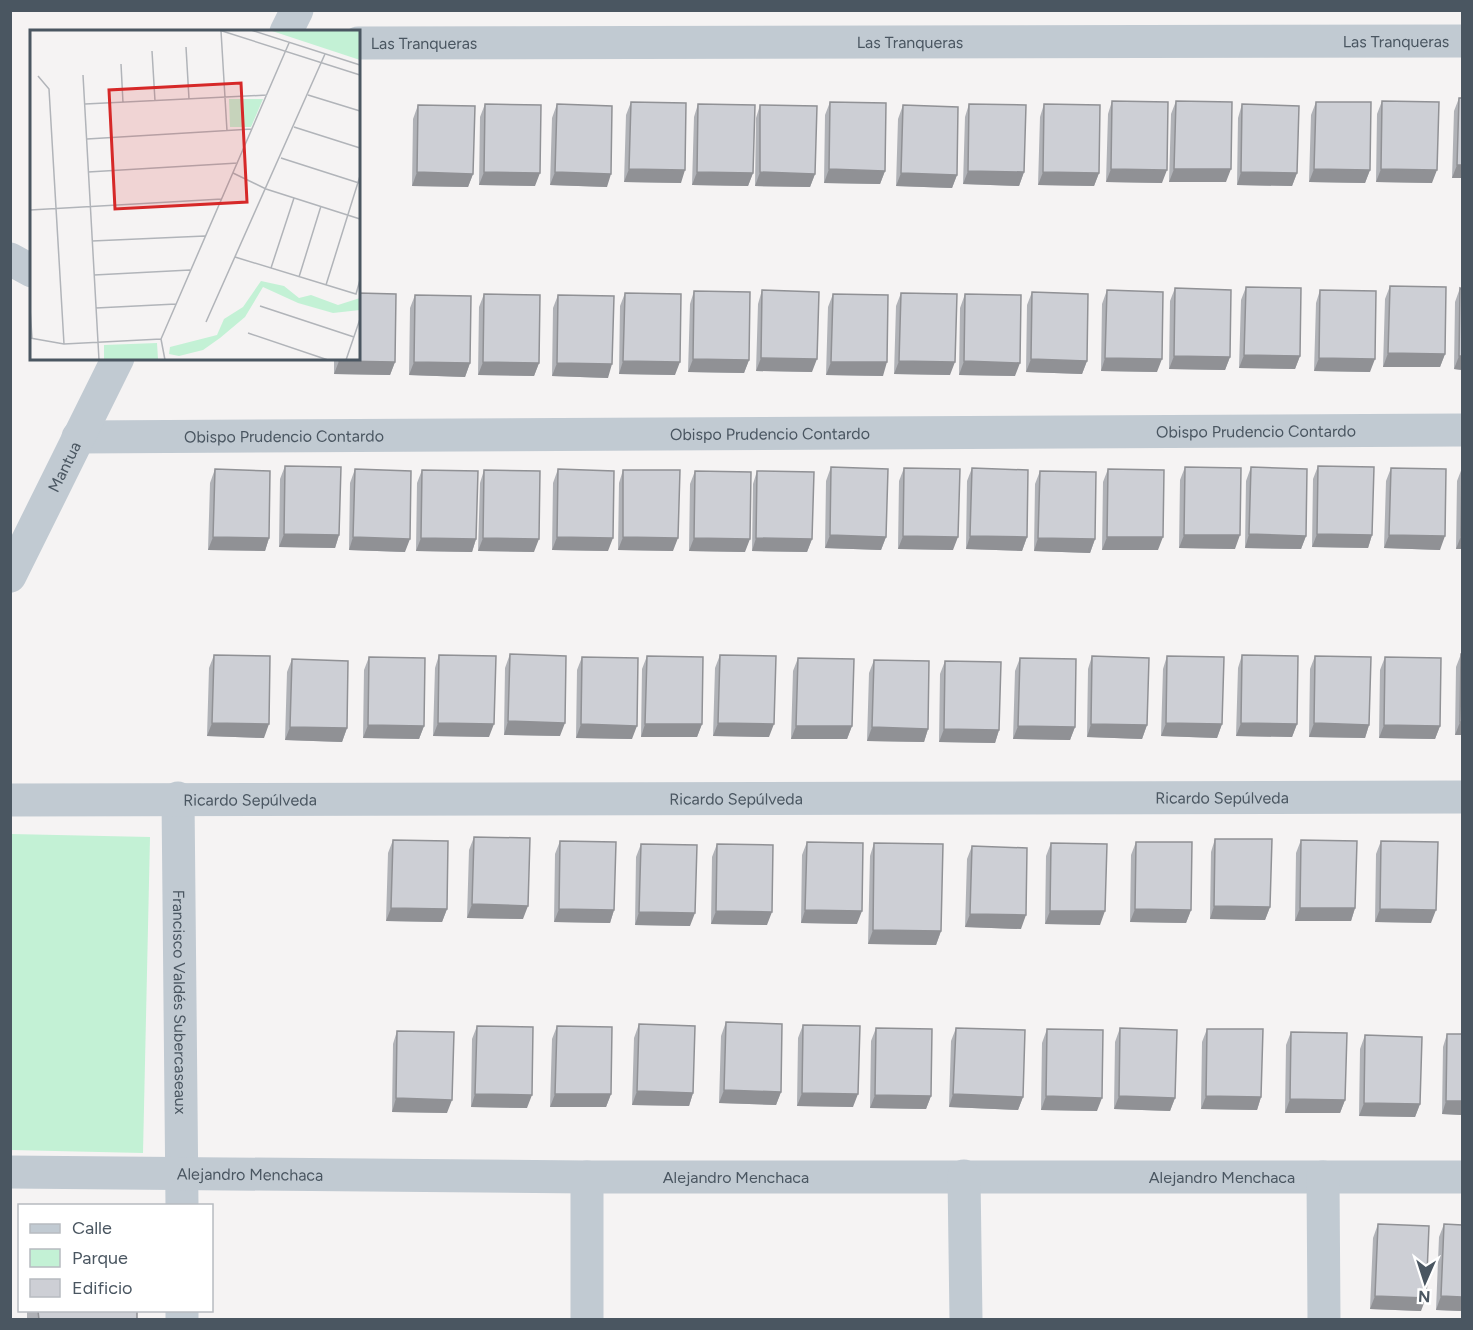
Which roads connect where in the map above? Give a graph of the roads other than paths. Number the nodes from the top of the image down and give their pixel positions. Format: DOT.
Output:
graph roads {
  1 [pos="297,10"];
  2 [pos="287,30"];
  3 [pos="1462,41"];
  4 [pos="360,44"];
  5 [pos="10,259"];
  6 [pos="30,270"];
  7 [pos="117,360"];
  8 [pos="1462,430"];
  9 [pos="78,437"];
  10 [pos="10,576"];
  11 [pos="1462,797"];
  12 [pos="178,798"];
  13 [pos="10,800"];
  14 [pos="10,1172"];
  15 [pos="182,1172"];
  16 [pos="964,1176"];
  17 [pos="587,1177"];
  18 [pos="1323,1177"];
  19 [pos="1462,1177"];
  20 [pos="182,1204"];
  21 [pos="587,1320"];
  22 [pos="966,1320"];
  23 [pos="1324,1320"];
  1 -- 2 [label="street"];
  3 -- 4 [label="street, Las Tranqueras"];
  5 -- 6 [label="street"];
  7 -- 9 [label="street, Mantua"];
  8 -- 9 [label="street, Obispo Prudencio Contardo"];
  9 -- 10 [label="street, Mantua"];
  11 -- 12 [label="street, Ricardo Sepúlveda"];
  12 -- 13 [label="street, Ricardo Sepúlveda"];
  12 -- 15 [label="street, Francisco Valdés Subercaseaux"];
  14 -- 15 [label="street, Alejandro Menchaca"];
  15 -- 17 [label="street, Alejandro Menchaca"];
  15 -- 20 [label="street, Francisco Valdés Subercaseaux"];
  16 -- 17 [label="street, Alejandro Menchaca"];
  16 -- 18 [label="street, Alejandro Menchaca"];
  16 -- 22 [label="street"];
  17 -- 21 [label="street"];
  18 -- 19 [label="street, Alejandro Menchaca"];
  18 -- 23 [label="street"];
}
